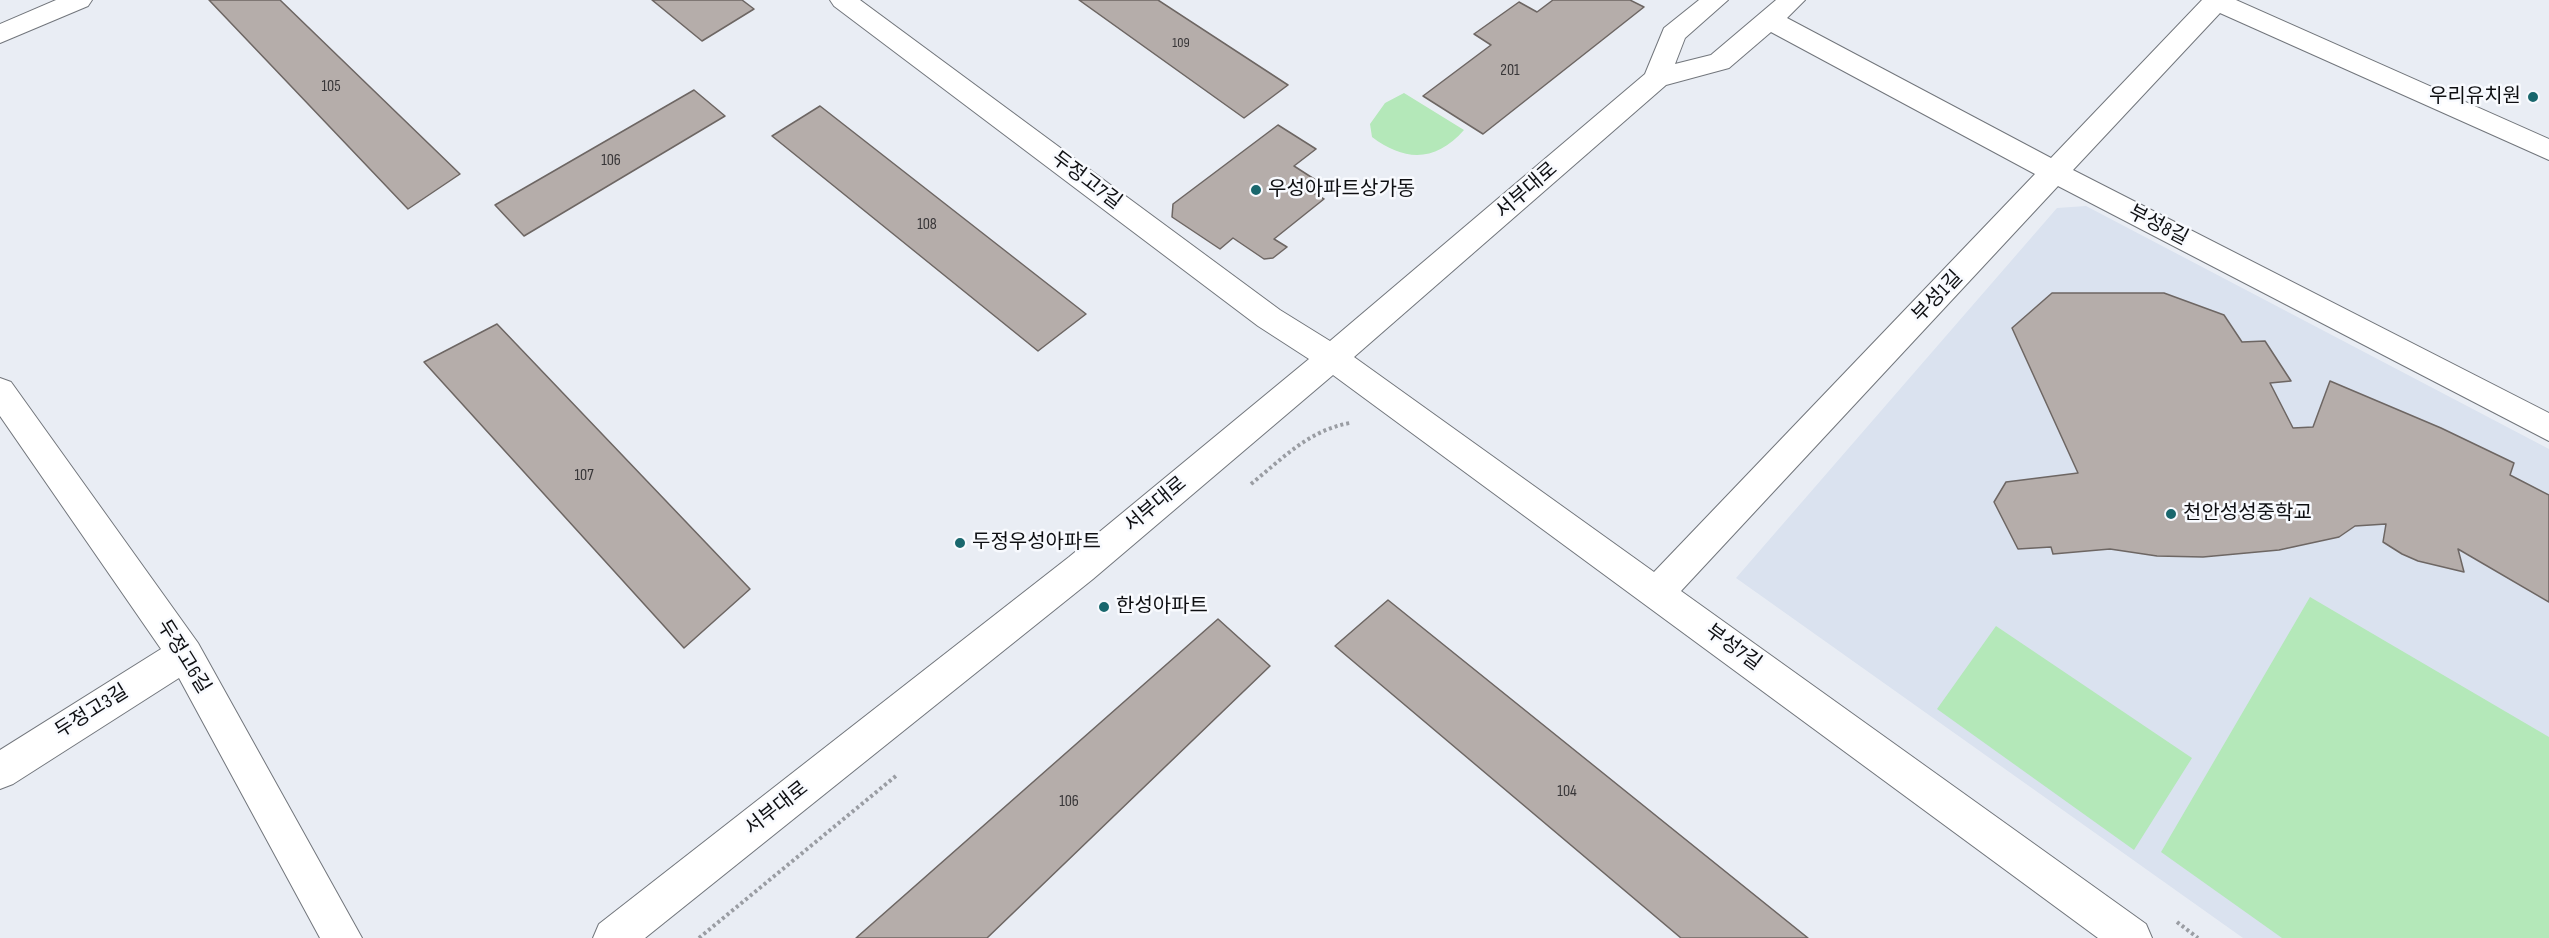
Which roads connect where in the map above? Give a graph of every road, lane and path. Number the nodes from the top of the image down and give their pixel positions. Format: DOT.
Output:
graph roads {
  1 [pos="79,0"];
  2 [pos="843,0"];
  3 [pos="1715,0"];
  4 [pos="1792,0"];
  5 [pos="2216,1"];
  6 [pos="1769,20"];
  7 [pos="0,34"];
  8 [pos="1657,78"];
  9 [pos="2549,150"];
  10 [pos="2056,173"];
  11 [pos="1332,358"];
  12 [pos="0,391"];
  13 [pos="1357,422"];
  14 [pos="2549,428"];
  15 [pos="1246,489"];
  16 [pos="1657,593"];
  17 [pos="185,654"];
  18 [pos="0,771"];
  19 [pos="900,773"];
  20 [pos="342,938"];
  21 [pos="613,938"];
  22 [pos="699,938"];
  23 [pos="2132,938"];
  1 -- 7 [label="street"];
  2 -- 11 [label="street, 두정고7길"];
  3 -- 8 [label="street, 서부대로"];
  4 -- 6 [label="street, 서부대로"];
  5 -- 9 [label="street"];
  5 -- 10 [label="street, 부성1길"];
  6 -- 8 [label="street, 서부대로"];
  6 -- 10 [label="street, 부성8길"];
  8 -- 11 [label="street, 서부대로"];
  10 -- 14 [label="street, 부성8길"];
  10 -- 16 [label="street, 부성1길"];
  11 -- 16 [label="street, 부성7길"];
  11 -- 21 [label="street, 서부대로"];
  12 -- 17 [label="street, 두정고6길"];
  13 -- 15 [label="path"];
  16 -- 23 [label="street, 부성7길"];
  17 -- 18 [label="street, 두정고3길"];
  17 -- 20 [label="street, 두정고6길"];
  19 -- 22 [label="path"];
}
